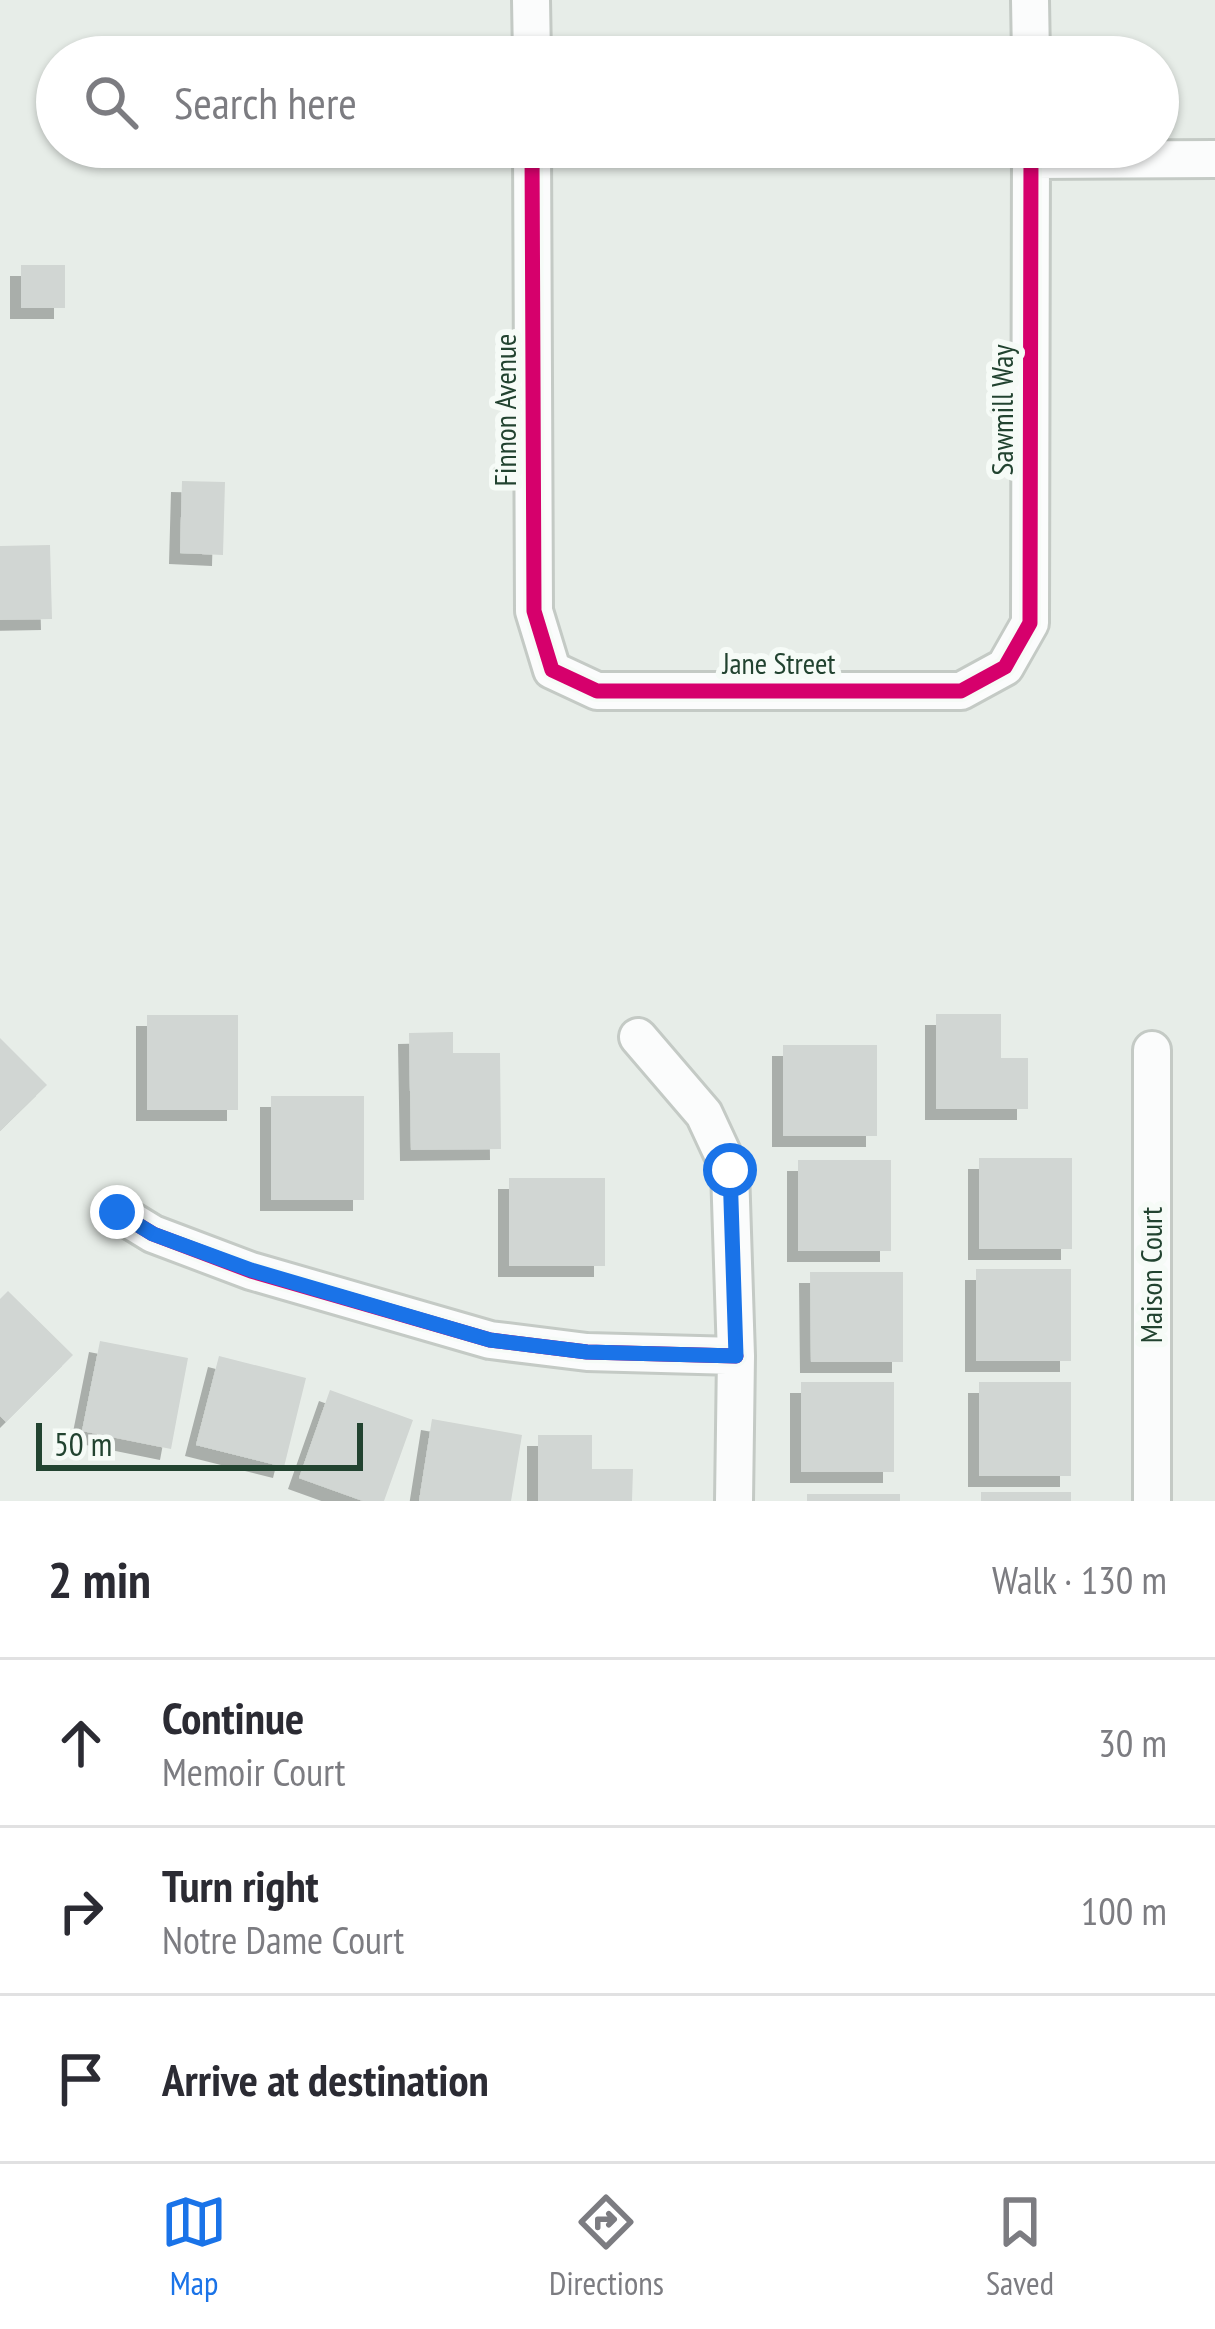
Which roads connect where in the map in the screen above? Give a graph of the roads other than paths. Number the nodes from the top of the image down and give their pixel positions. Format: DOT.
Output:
graph roads {
  1 [pos="531,0"];
  2 [pos="1030,0"];
  3 [pos="532,36"];
  4 [pos="1030,36"];
  5 [pos="1179,158"];
  6 [pos="1215,159"];
  7 [pos="532,168"];
  8 [pos="1031,168"];
  9 [pos="1005,667"];
  10 [pos="552,670"];
  11 [pos="638,1036"];
  12 [pos="1152,1050"];
  13 [pos="117,1212"];
  14 [pos="736,1356"];
  15 [pos="734,1501"];
  16 [pos="1152,1501"];
  1 -- 3 [label="street"];
  2 -- 4 [label="street"];
  5 -- 6 [label="street"];
  7 -- 10 [label="street, Finnon Avenue"];
  8 -- 9 [label="street, Sawmill Way"];
  9 -- 10 [label="street, Jane Street"];
  11 -- 14 [label="street"];
  12 -- 16 [label="street, Maison Court"];
  13 -- 14 [label="street"];
  14 -- 15 [label="street"];
}
